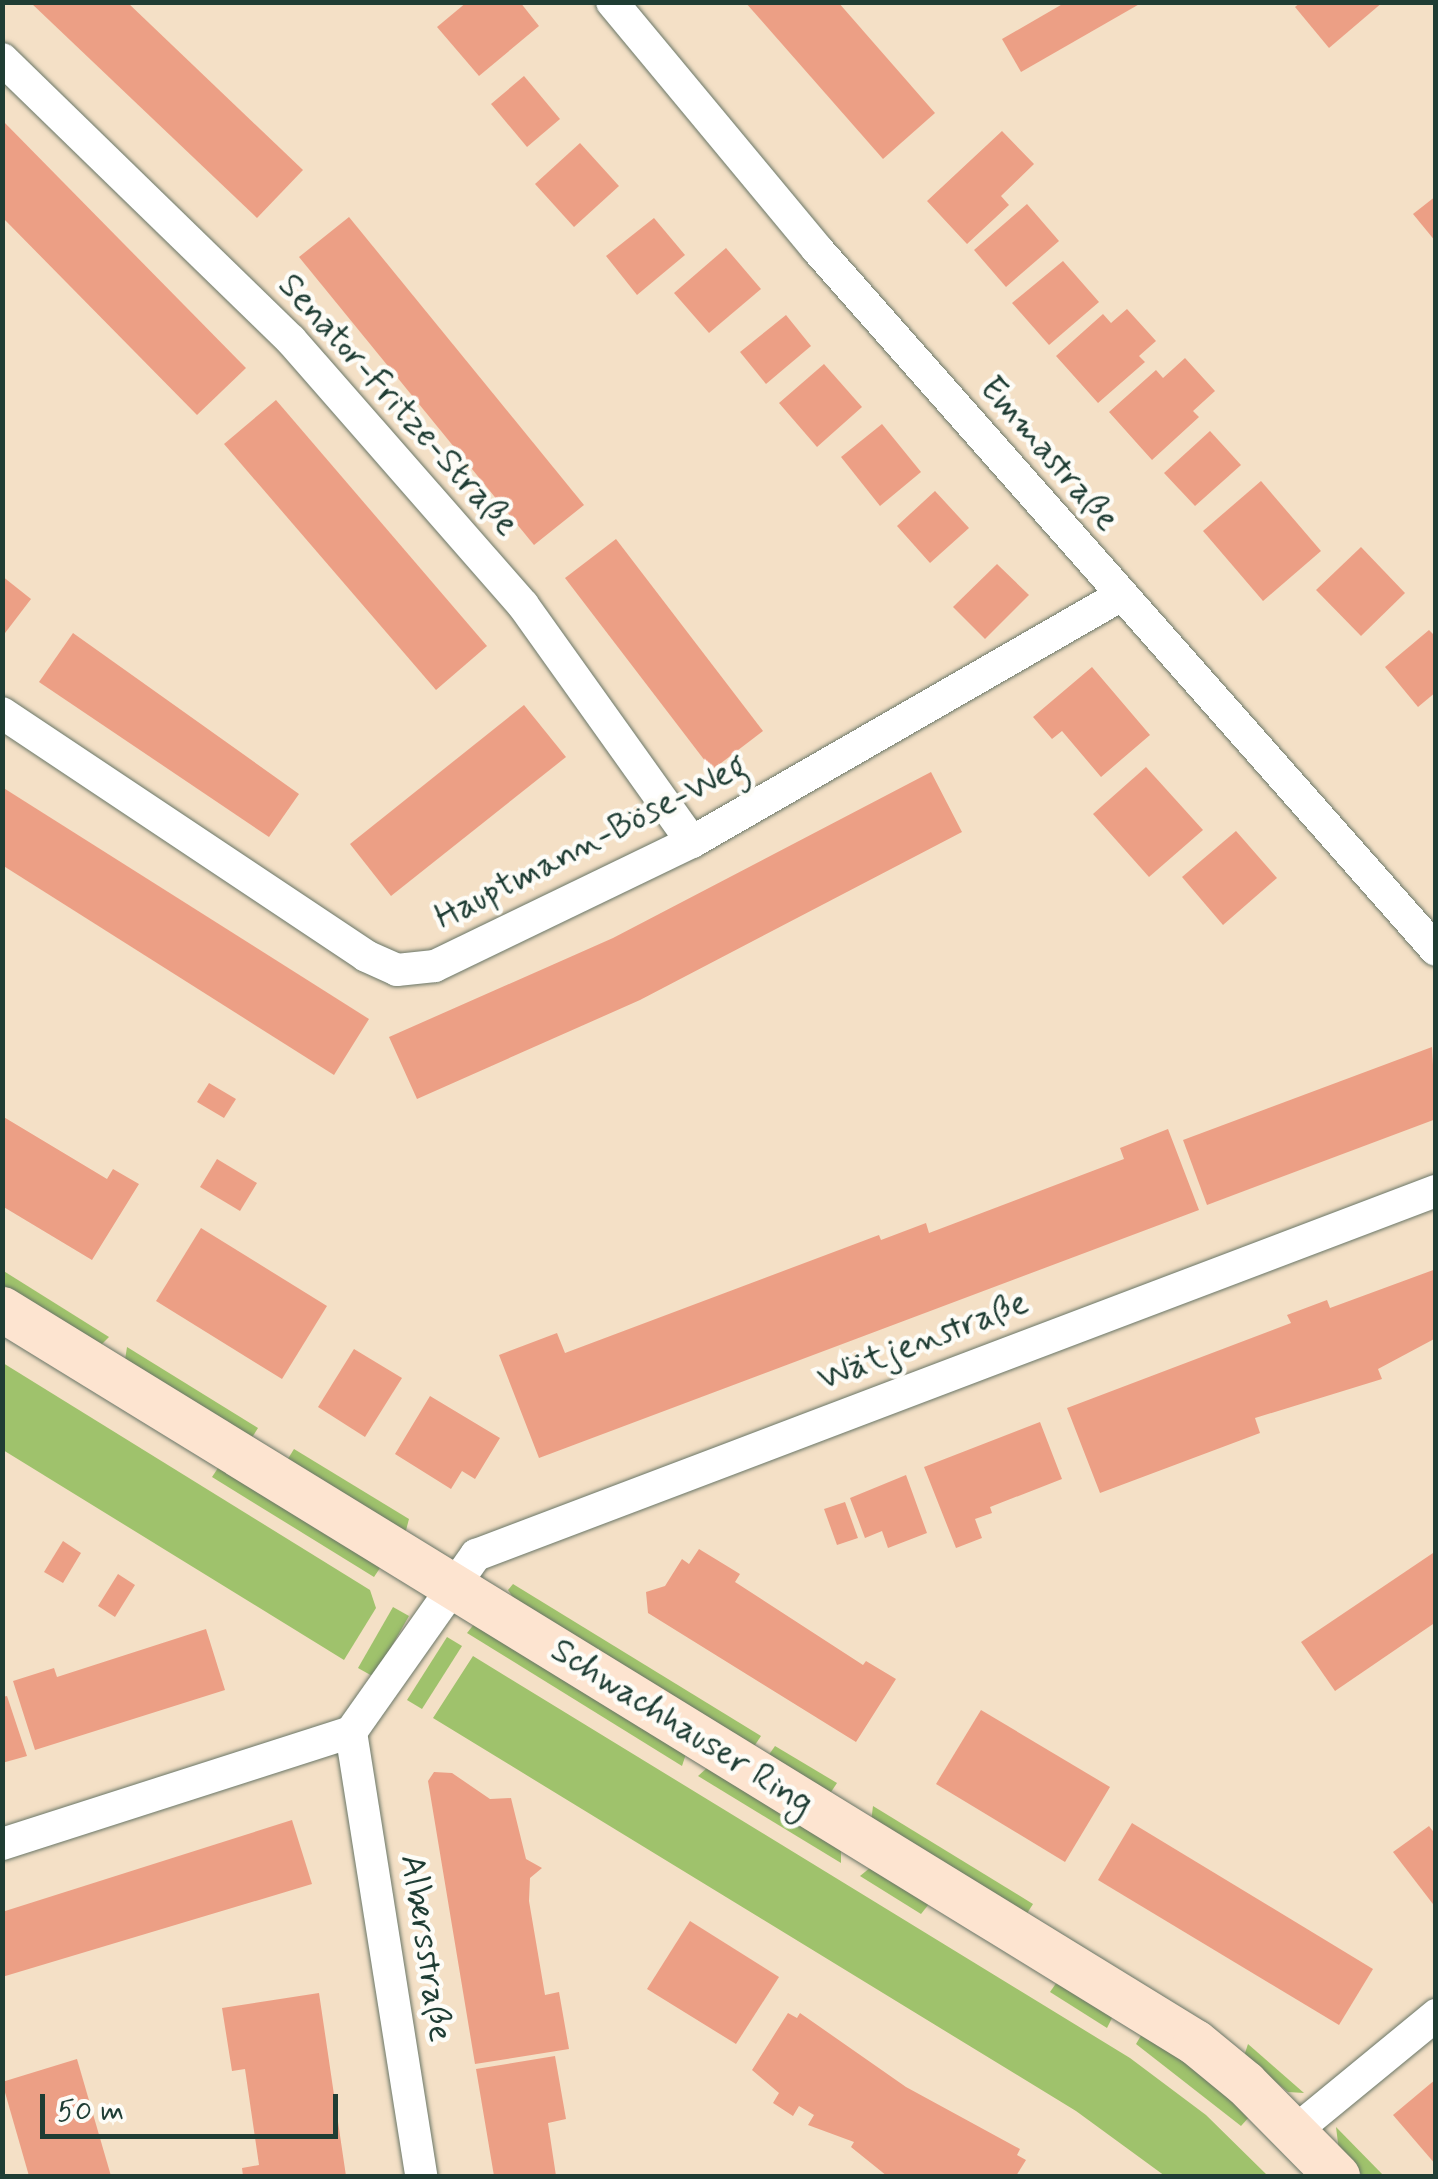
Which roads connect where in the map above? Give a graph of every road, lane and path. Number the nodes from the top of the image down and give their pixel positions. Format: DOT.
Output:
graph roads {
  1 [pos="612,2"];
  2 [pos="2,60"];
  3 [pos="1120,596"];
  4 [pos="2,713"];
  5 [pos="692,842"];
  6 [pos="1436,950"];
  7 [pos="1436,1190"];
  8 [pos="2,1309"];
  9 [pos="452,1586"];
  10 [pos="351,1732"];
  11 [pos="2,1844"];
  12 [pos="1436,2014"];
  13 [pos="1295,2130"];
  14 [pos="422,2176"];
  15 [pos="1337,2176"];
  1 -- 3 [label="street, Emmastraße"];
  2 -- 5 [label="street, Senator-Fritze-Straße"];
  3 -- 5 [label="street, Hauptmann-Böse-Weg"];
  3 -- 6 [label="street, Emmastraße"];
  4 -- 5 [label="street, Hauptmann-Böse-Weg"];
  7 -- 9 [label="street, Wätjenstraße"];
  8 -- 9 [label="main road, Schwachhauser Ring"];
  9 -- 10 [label="street, Wätjenstraße"];
  9 -- 13 [label="main road, Schwachhauser Ring"];
  10 -- 11 [label="street"];
  10 -- 14 [label="street, Albersstraße"];
  12 -- 13 [label="street"];
  13 -- 15 [label="main road, Schwachhauser Ring"];
}
